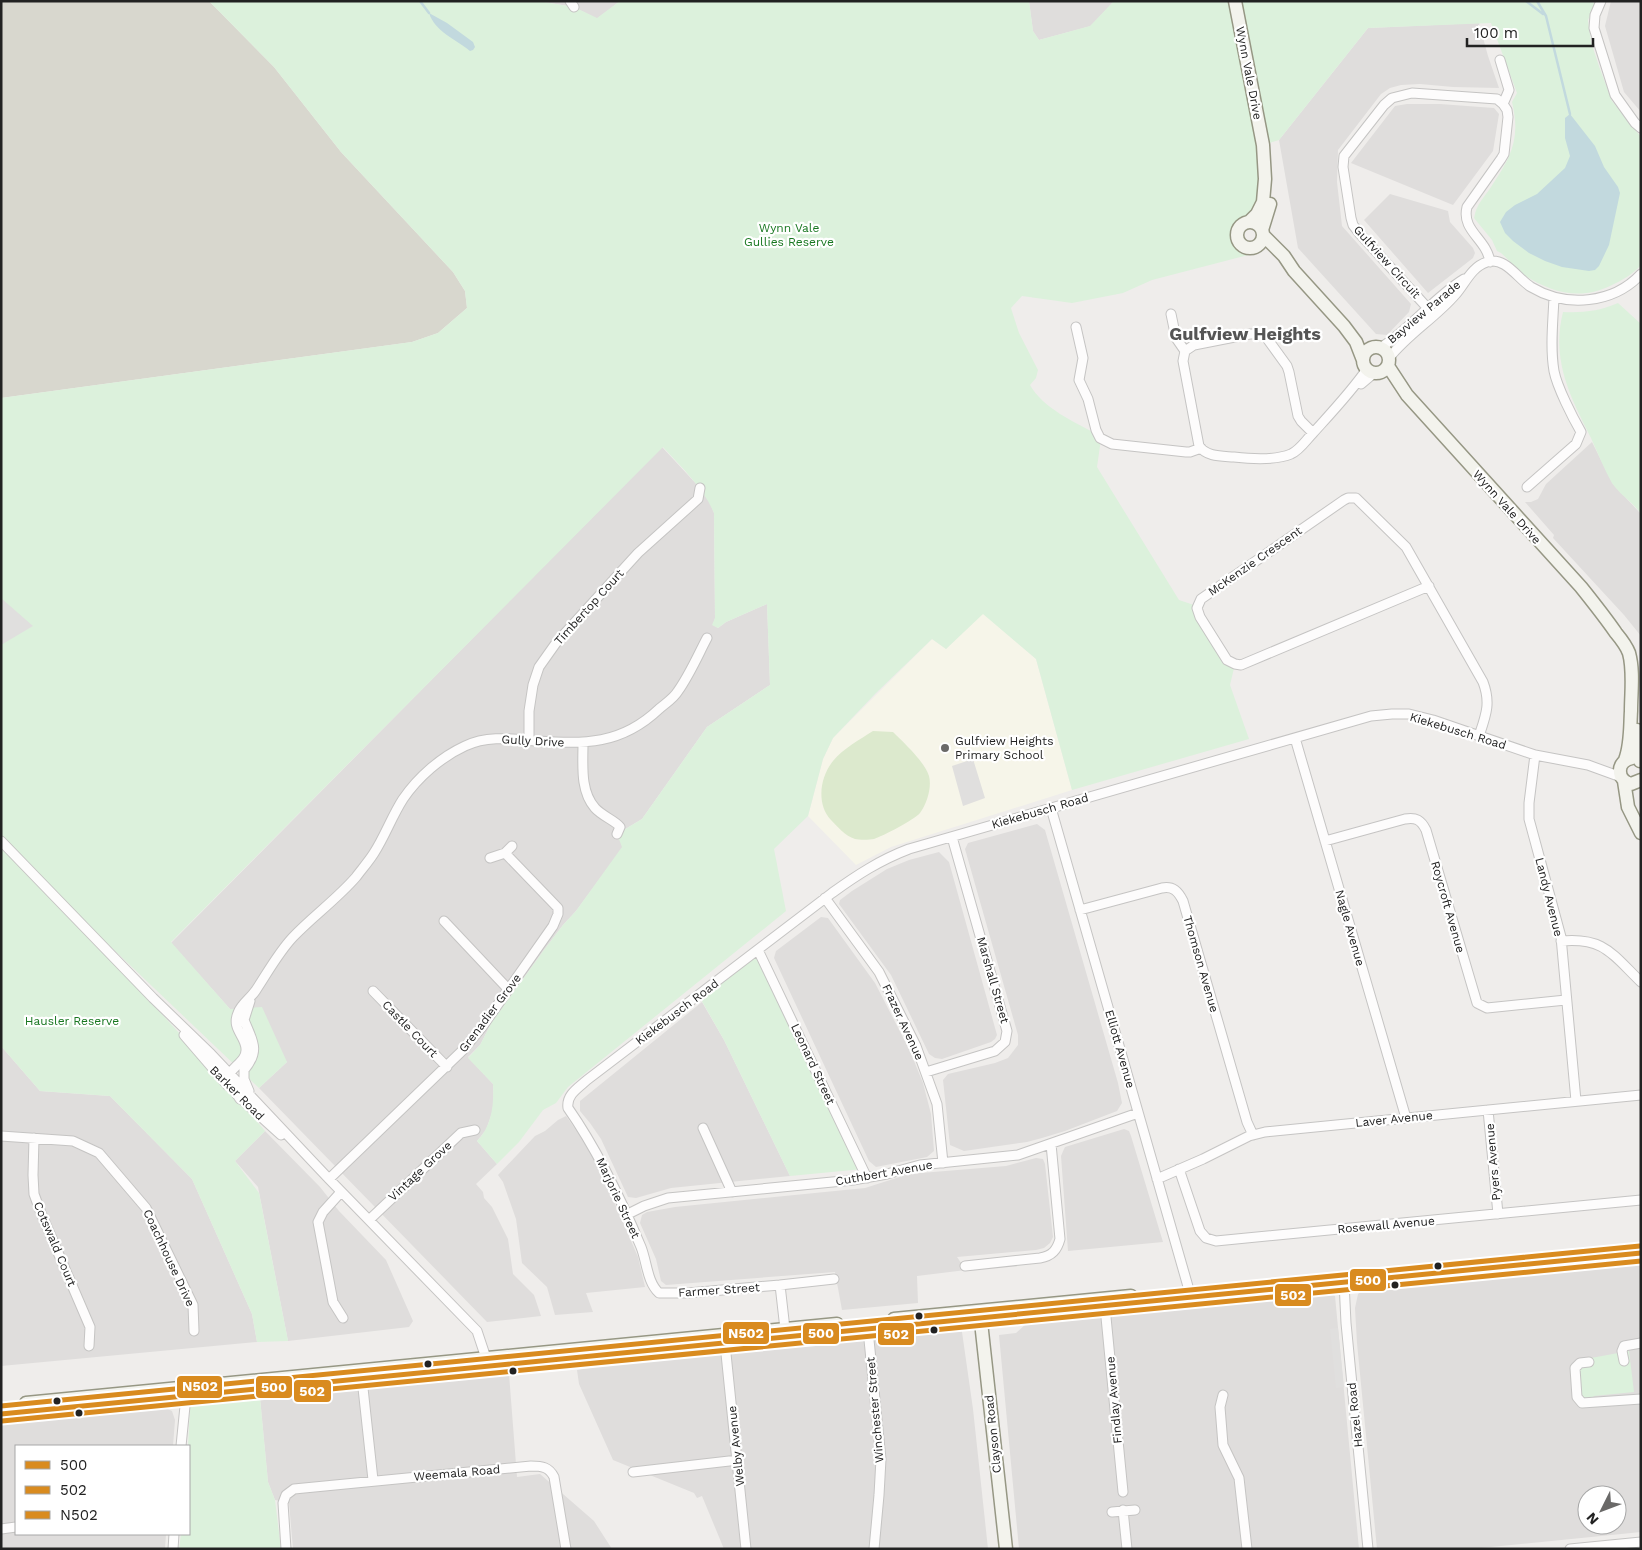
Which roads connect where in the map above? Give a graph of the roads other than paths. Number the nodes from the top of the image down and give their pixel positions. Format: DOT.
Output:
graph roads {
  1 [pos="1235,1"];
  2 [pos="1601,1"];
  3 [pos="1500,60"];
  4 [pos="1503,104"];
  5 [pos="1641,128"];
  6 [pos="1263,145"];
  7 [pos="1250,222"];
  8 [pos="1261,237"];
  9 [pos="1490,262"];
  10 [pos="1641,274"];
  11 [pos="1554,297"];
  12 [pos="1431,311"];
  13 [pos="1171,314"];
  14 [pos="1344,326"];
  15 [pos="1076,327"];
  16 [pos="1377,348"];
  17 [pos="1185,351"];
  18 [pos="1376,366"];
  19 [pos="1313,433"];
  20 [pos="1201,448"];
  21 [pos="1527,487"];
  22 [pos="700,488"];
  23 [pos="698,499"];
  24 [pos="709,500"];
  25 [pos="1429,586"];
  26 [pos="1607,618"];
  27 [pos="707,638"];
  28 [pos="1479,736"];
  29 [pos="1295,738"];
  30 [pos="529,740"];
  31 [pos="583,743"];
  32 [pos="1535,755"];
  33 [pos="1640,761"];
  34 [pos="1623,771"];
  35 [pos="1641,780"];
  36 [pos="1052,808"];
  37 [pos="1639,830"];
  38 [pos="617,834"];
  39 [pos="952,836"];
  40 [pos="1,841"];
  41 [pos="1325,841"];
  42 [pos="490,858"];
  43 [pos="825,898"];
  44 [pos="1080,910"];
  45 [pos="444,920"];
  46 [pos="1561,941"];
  47 [pos="758,950"];
  48 [pos="1641,982"];
  49 [pos="508,989"];
  50 [pos="373,991"];
  51 [pos="252,996"];
  52 [pos="153,998"];
  53 [pos="1566,1000"];
  54 [pos="447,1067"];
  55 [pos="926,1072"];
  56 [pos="229,1073"];
  57 [pos="1641,1094"];
  58 [pos="240,1099"];
  59 [pos="254,1100"];
  60 [pos="1576,1101"];
  61 [pos="568,1108"];
  62 [pos="1488,1110"];
  63 [pos="1138,1113"];
  64 [pos="1406,1118"];
  65 [pos="703,1128"];
  66 [pos="475,1130"];
  67 [pos="1253,1135"];
  68 [pos="1,1136"];
  69 [pos="34,1138"];
  70 [pos="1051,1144"];
  71 [pos="943,1163"];
  72 [pos="1179,1169"];
  73 [pos="867,1178"];
  74 [pos="1157,1178"];
  75 [pos="329,1179"];
  76 [pos="341,1192"];
  77 [pos="732,1192"];
  78 [pos="1641,1200"];
  79 [pos="1498,1214"];
  80 [pos="626,1215"];
  81 [pos="369,1220"];
  82 [pos="1641,1246"];
  83 [pos="1641,1253"];
  84 [pos="965,1266"];
  85 [pos="1343,1278"];
  86 [pos="834,1279"];
  87 [pos="780,1286"];
  88 [pos="659,1293"];
  89 [pos="1191,1293"];
  90 [pos="1105,1302"];
  91 [pos="980,1315"];
  92 [pos="342,1318"];
  93 [pos="868,1326"];
  94 [pos="785,1329"];
  95 [pos="194,1331"];
  96 [pos="725,1339"];
  97 [pos="1641,1343"];
  98 [pos="89,1346"];
  99 [pos="1624,1361"];
  100 [pos="488,1362"];
  101 [pos="1589,1362"];
  102 [pos="362,1374"];
  103 [pos="186,1391"];
  104 [pos="1223,1395"];
  105 [pos="1641,1399"];
  106 [pos="1,1406"];
  107 [pos="1,1414"];
  108 [pos="182,1445"];
  109 [pos="738,1460"];
  110 [pos="633,1472"];
  111 [pos="373,1480"];
  112 [pos="1123,1492"];
  113 [pos="1123,1510"];
  114 [pos="1135,1510"];
  115 [pos="1112,1512"];
  116 [pos="15,1527"];
  117 [pos="1,1529"];
  118 [pos="174,1535"];
  119 [pos="1641,1542"];
  120 [pos="1609,1547"];
  121 [pos="173,1549"];
  122 [pos="286,1549"];
  123 [pos="566,1549"];
  124 [pos="746,1549"];
  125 [pos="874,1549"];
  126 [pos="1006,1549"];
  127 [pos="1127,1549"];
  128 [pos="1248,1549"];
  129 [pos="1368,1549"];
  130 [pos="1570,1549"];
  1 -- 6 [label="main road, Wynn Vale Drive"];
  2 -- 5 [label="street"];
  3 -- 4 [label="street"];
  4 -- 9 [label="street"];
  4 -- 12 [label="street, Gulfview Circuit"];
  6 -- 7 [label="main road, Wynn Vale Drive"];
  6 -- 8 [label="main road, Wynn Vale Drive"];
  7 -- 8 [label="main road"];
  7 -- 8 [label="main road"];
  8 -- 14 [label="main road, Wynn Vale Drive"];
  9 -- 11 [label="street"];
  9 -- 12 [label="street, Bayview Parade"];
  10 -- 11 [label="street"];
  11 -- 21 [label="street"];
  12 -- 16 [label="street, Bayview Parade"];
  12 -- 18 [label="street, Bayview Parade"];
  13 -- 17 [label="street"];
  14 -- 16 [label="main road, Wynn Vale Drive"];
  14 -- 18 [label="main road, Wynn Vale Drive"];
  15 -- 20 [label="street"];
  16 -- 18 [label="main road"];
  16 -- 18 [label="main road, Wynn Vale Drive"];
  17 -- 19 [label="street"];
  17 -- 20 [label="street"];
  18 -- 19 [label="street, Bayview Parade"];
  18 -- 26 [label="main road, Wynn Vale Drive"];
  19 -- 20 [label="street"];
  22 -- 23 [label="street"];
  23 -- 24 [label="street"];
  23 -- 30 [label="street, Timbertop Court"];
  25 -- 25 [label="street, McKenzie Crescent"];
  25 -- 28 [label="street, McKenzie Crescent"];
  26 -- 33 [label="main road, Wynn Vale Drive"];
  26 -- 34 [label="main road, Wynn Vale Drive"];
  27 -- 31 [label="street, Gully Drive"];
  28 -- 29 [label="street, Kiekebusch Road"];
  28 -- 32 [label="street, Kiekebusch Road"];
  29 -- 36 [label="street, Kiekebusch Road"];
  29 -- 41 [label="street, Nagle Avenue"];
  30 -- 31 [label="street, Gully Drive"];
  30 -- 51 [label="street, Gully Drive"];
  31 -- 38 [label="street"];
  32 -- 34 [label="street, Kiekebusch Road"];
  32 -- 46 [label="street, Landy Avenue"];
  33 -- 34 [label="main road"];
  34 -- 35 [label="main road"];
  34 -- 37 [label="main road, Wynn Vale Drive"];
  35 -- 37 [label="main road, Wynn Vale Drive"];
  36 -- 39 [label="street, Kiekebusch Road"];
  36 -- 44 [label="street, Elliott Avenue"];
  39 -- 43 [label="street, Kiekebusch Road"];
  39 -- 55 [label="street, Marshall Street"];
  40 -- 52 [label="street, Barker Road"];
  41 -- 53 [label="street, Roycroft Avenue"];
  41 -- 64 [label="street, Nagle Avenue"];
  42 -- 49 [label="street, Grenadier Grove"];
  43 -- 47 [label="street, Kiekebusch Road"];
  43 -- 55 [label="street, Frazer Avenue"];
  44 -- 63 [label="street, Elliott Avenue"];
  44 -- 67 [label="street, Thomson Avenue"];
  45 -- 49 [label="street"];
  46 -- 48 [label="street"];
  46 -- 53 [label="street, Landy Avenue"];
  47 -- 61 [label="street, Kiekebusch Road"];
  47 -- 73 [label="street, Leonard Street"];
  49 -- 54 [label="street, Grenadier Grove"];
  50 -- 54 [label="street, Castle Court"];
  51 -- 56 [label="street, Gully Drive"];
  51 -- 59 [label="street, Gully Drive"];
  52 -- 56 [label="street, Barker Road"];
  52 -- 58 [label="street, Barker Road"];
  53 -- 60 [label="street, Landy Avenue"];
  54 -- 75 [label="street, Grenadier Grove"];
  55 -- 71 [label="street, Frazer Avenue"];
  56 -- 58 [label="street"];
  56 -- 59 [label="street, Barker Road"];
  57 -- 60 [label="street, Laver Avenue"];
  58 -- 75 [label="street, Barker Road"];
  59 -- 75 [label="street, Barker Road"];
  60 -- 62 [label="street, Laver Avenue"];
  61 -- 80 [label="street, Marjorie Street"];
  62 -- 64 [label="street, Laver Avenue"];
  62 -- 79 [label="street, Pyers Avenue"];
  63 -- 70 [label="street, Cuthbert Avenue"];
  63 -- 74 [label="street, Elliott Avenue"];
  64 -- 67 [label="street, Laver Avenue"];
  65 -- 77 [label="street"];
  66 -- 81 [label="street, Vintage Grove"];
  67 -- 72 [label="street, Laver Avenue"];
  68 -- 69 [label="street, Coachhouse Drive"];
  69 -- 95 [label="street, Coachhouse Drive"];
  69 -- 98 [label="street, Cotswald Court"];
  70 -- 71 [label="street, Cuthbert Avenue"];
  70 -- 84 [label="street"];
  71 -- 73 [label="street, Cuthbert Avenue"];
  72 -- 74 [label="street, Laver Avenue"];
  72 -- 79 [label="street, Rosewall Avenue"];
  73 -- 77 [label="street, Cuthbert Avenue"];
  74 -- 89 [label="street, Elliott Avenue"];
  75 -- 76 [label="street, Barker Road"];
  76 -- 81 [label="street, Barker Road"];
  76 -- 92 [label="street"];
  77 -- 80 [label="street, Cuthbert Avenue"];
  78 -- 79 [label="street, Rosewall Avenue"];
  80 -- 88 [label="street, Marjorie Street"];
  81 -- 100 [label="street, Barker Road"];
  82 -- 85 [label="main road"];
  83 -- 85 [label="main road"];
  85 -- 89 [label="main road"];
  85 -- 129 [label="street, Hazel Road"];
  86 -- 87 [label="street, Farmer Street"];
  87 -- 88 [label="street, Farmer Street"];
  87 -- 94 [label="street"];
  89 -- 90 [label="main road"];
  90 -- 91 [label="main road"];
  90 -- 112 [label="street, Findlay Avenue"];
  91 -- 93 [label="main road"];
  91 -- 126 [label="main road, Clayson Road"];
  93 -- 94 [label="main road"];
  93 -- 96 [label="main road"];
  93 -- 125 [label="street, Winchester Street"];
  94 -- 96 [label="main road"];
  96 -- 100 [label="main road"];
  96 -- 109 [label="street, Welby Avenue"];
  97 -- 99 [label="street"];
  100 -- 102 [label="main road"];
  101 -- 105 [label="street"];
  102 -- 103 [label="main road"];
  102 -- 111 [label="street"];
  103 -- 106 [label="main road"];
  103 -- 107 [label="main road"];
  103 -- 108 [label="street"];
  104 -- 128 [label="street"];
  109 -- 110 [label="street"];
  109 -- 124 [label="street, Welby Avenue"];
  111 -- 122 [label="street, Weemala Road"];
  111 -- 123 [label="street, Weemala Road"];
  113 -- 114 [label="street"];
  113 -- 115 [label="street"];
  113 -- 127 [label="street"];
  116 -- 117 [label="street"];
  118 -- 121 [label="street"];
  119 -- 120 [label="street"];
  120 -- 130 [label="street"];
}
